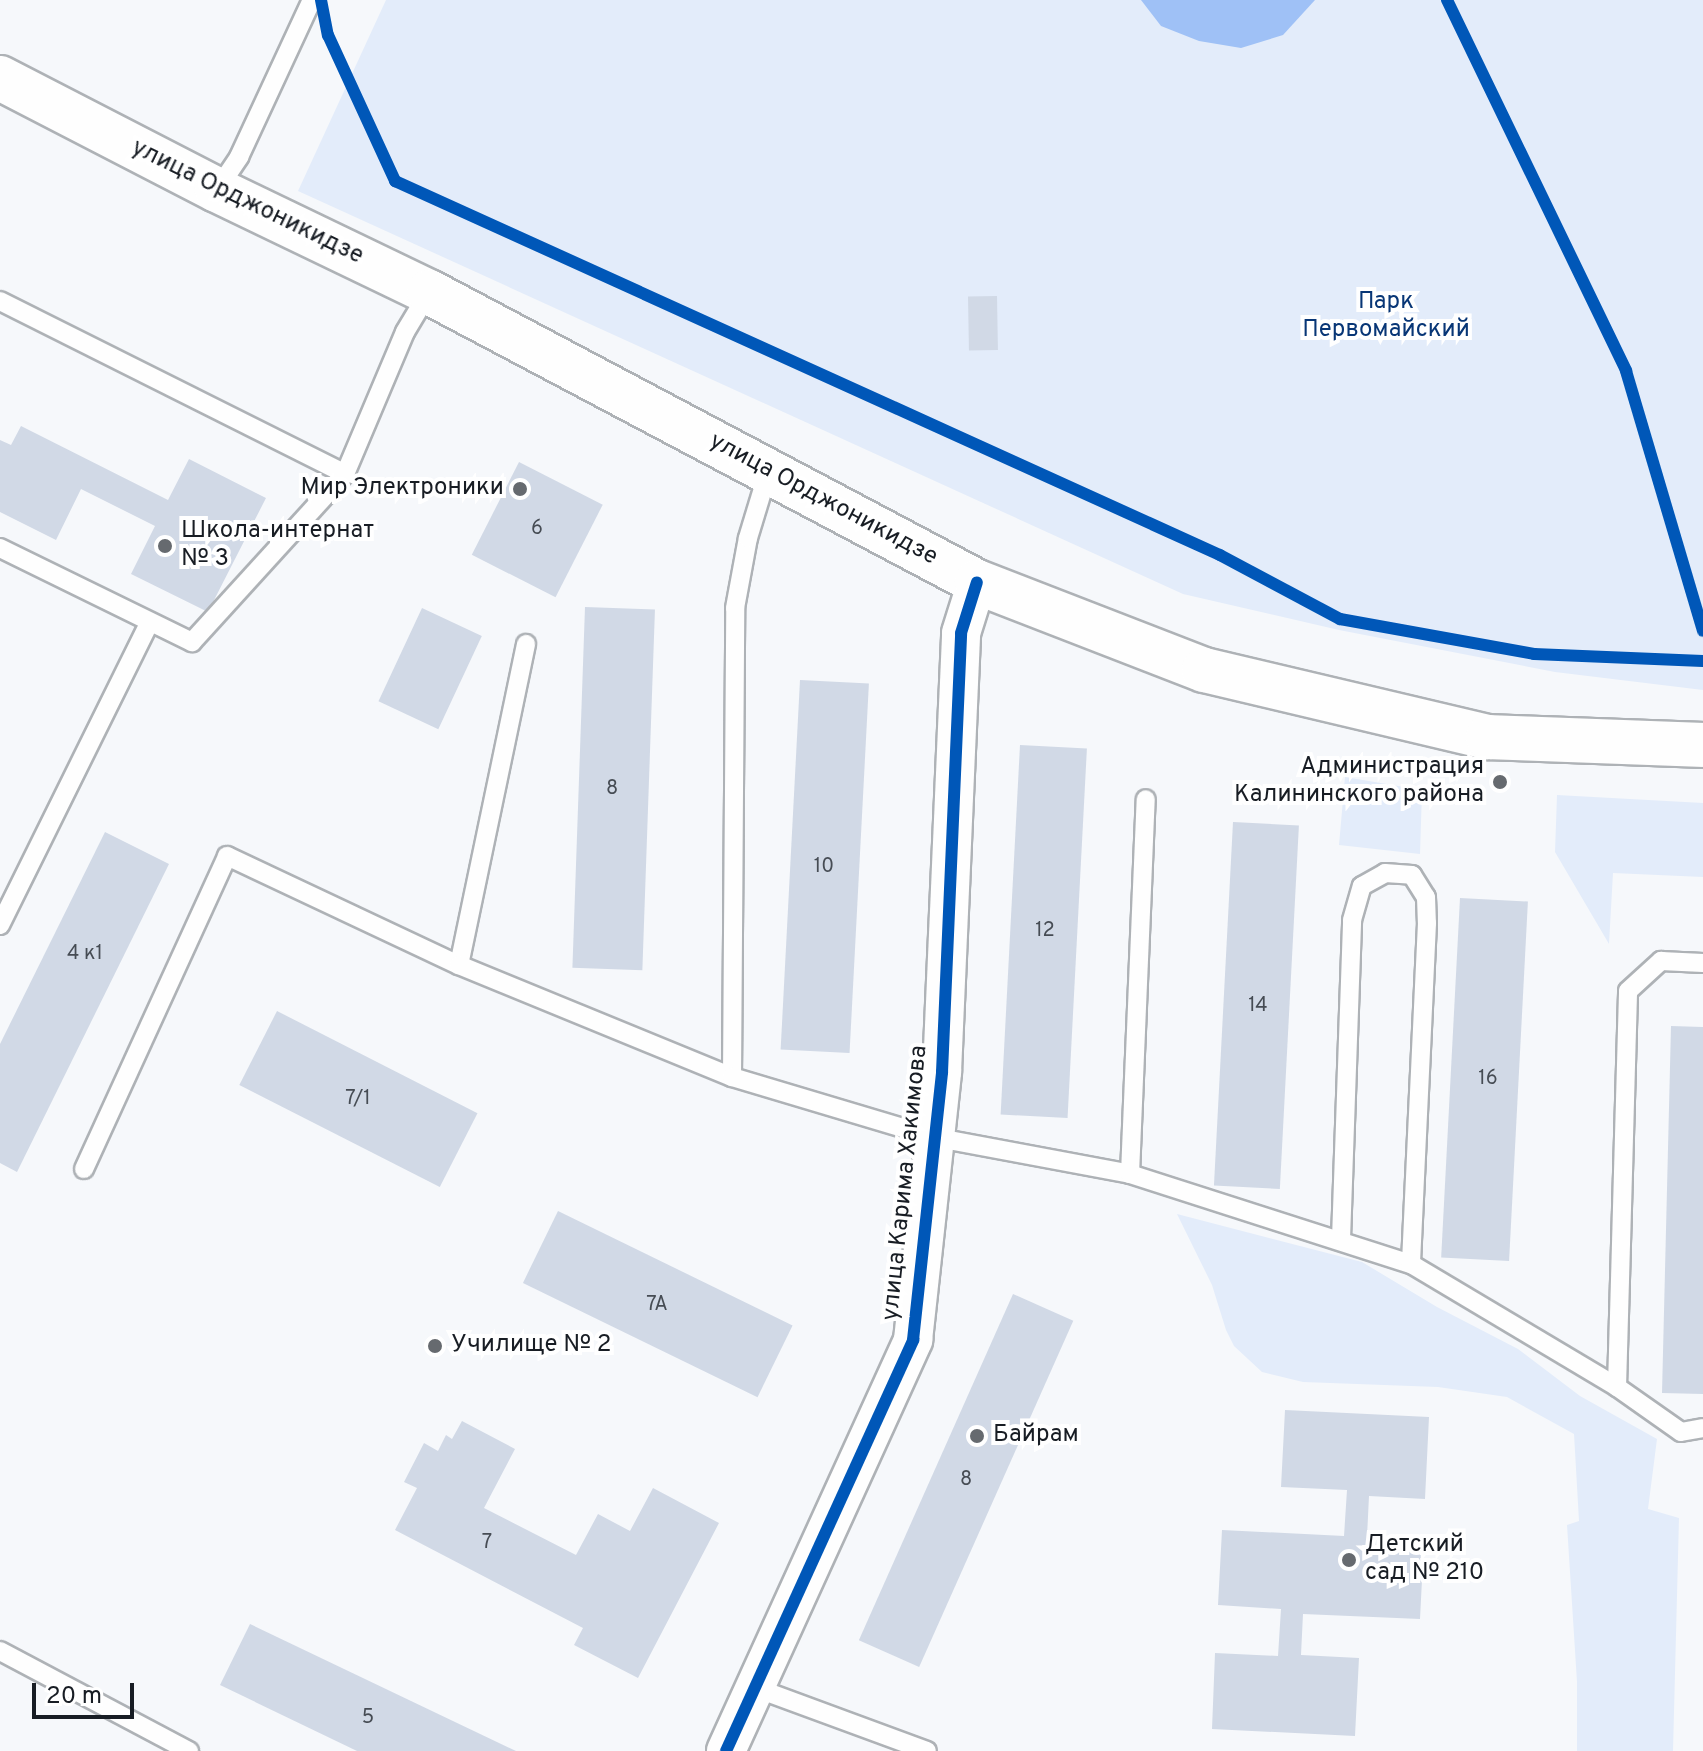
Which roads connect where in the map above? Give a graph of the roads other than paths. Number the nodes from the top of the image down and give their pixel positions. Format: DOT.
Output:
graph roads {
  1 [pos="312,0"];
  2 [pos="0,78"];
  3 [pos="217,190"];
  4 [pos="429,292"];
  5 [pos="0,301"];
  6 [pos="769,470"];
  7 [pos="345,474"];
  8 [pos="0,548"];
  9 [pos="977,582"];
  10 [pos="150,622"];
  11 [pos="526,644"];
  12 [pos="1703,745"];
  13 [pos="1146,799"];
  14 [pos="0,925"];
  15 [pos="1703,963"];
  16 [pos="459,965"];
  17 [pos="732,1077"];
  18 [pos="933,1137"];
  19 [pos="84,1169"];
  20 [pos="1130,1174"];
  21 [pos="1341,1239"];
  22 [pos="1411,1264"];
  23 [pos="1617,1387"];
  24 [pos="1703,1428"];
  25 [pos="0,1651"];
  26 [pos="756,1688"];
  27 [pos="189,1751"];
  28 [pos="726,1751"];
  29 [pos="927,1751"];
  1 -- 3 [label="lane"];
  2 -- 3 [label="main road, улица Орджоникидзе"];
  3 -- 4 [label="main road, улица Орджоникидзе"];
  4 -- 6 [label="main road, улица Орджоникидзе"];
  4 -- 7 [label="lane"];
  5 -- 7 [label="lane"];
  6 -- 9 [label="main road, улица Орджоникидзе"];
  6 -- 17 [label="lane"];
  7 -- 10 [label="lane"];
  8 -- 10 [label="lane"];
  9 -- 12 [label="main road, улица Орджоникидзе"];
  9 -- 18 [label="street, улица Карима Хакимова"];
  10 -- 14 [label="lane"];
  11 -- 16 [label="lane"];
  13 -- 20 [label="lane"];
  15 -- 23 [label="lane"];
  16 -- 17 [label="lane"];
  16 -- 19 [label="lane"];
  17 -- 18 [label="lane"];
  18 -- 20 [label="lane"];
  18 -- 26 [label="street, улица Карима Хакимова"];
  20 -- 21 [label="lane"];
  21 -- 22 [label="lane"];
  21 -- 22 [label="lane"];
  22 -- 23 [label="lane"];
  23 -- 24 [label="lane"];
  25 -- 27 [label="lane"];
  26 -- 28 [label="street, улица Карима Хакимова"];
  26 -- 29 [label="lane"];
}
